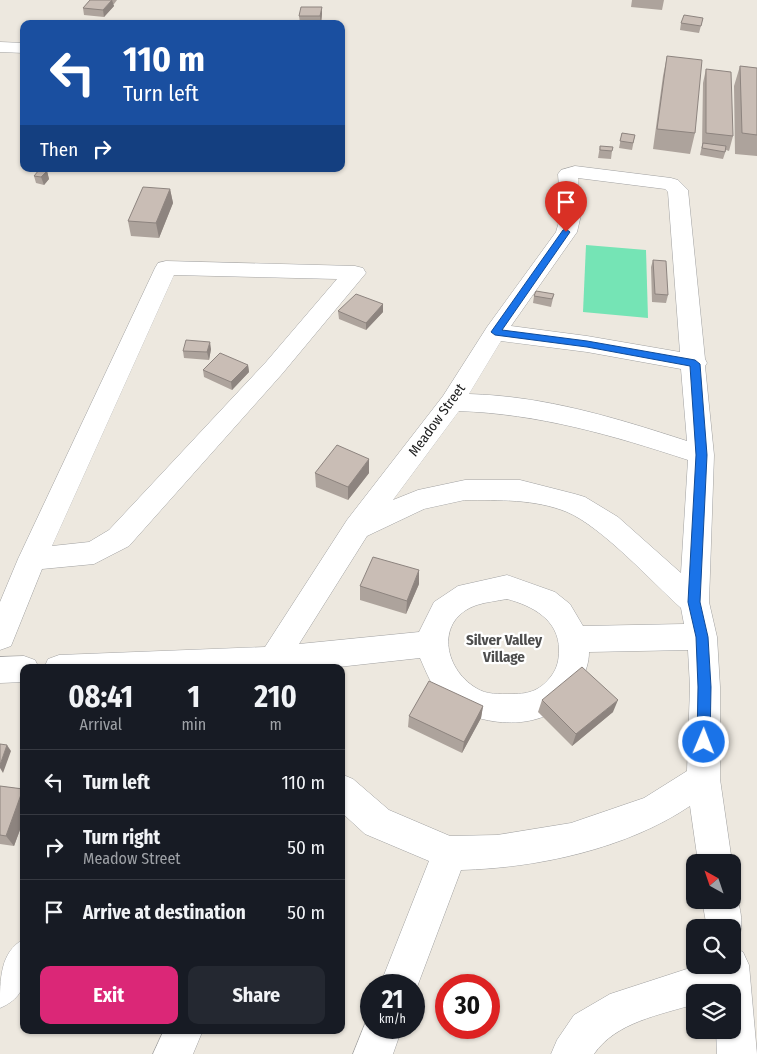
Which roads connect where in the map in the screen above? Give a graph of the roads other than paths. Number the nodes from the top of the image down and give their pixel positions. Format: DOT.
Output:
graph roads {
  1 [pos="0,47"];
  2 [pos="20,48"];
  3 [pos="495,332"];
  4 [pos="695,364"];
  5 [pos="452,402"];
  6 [pos="701,455"];
  7 [pos="357,528"];
  8 [pos="32,560"];
  9 [pos="694,602"];
  10 [pos="0,637"];
  11 [pos="702,637"];
  12 [pos="574,639"];
  13 [pos="432,644"];
  14 [pos="274,664"];
  15 [pos="20,669"];
  16 [pos="0,670"];
  17 [pos="703,779"];
  18 [pos="345,794"];
  19 [pos="450,852"];
  20 [pos="714,854"];
  21 [pos="20,962"];
  22 [pos="403,974"];
  23 [pos="719,974"];
  24 [pos="731,974"];
  25 [pos="0,989"];
  26 [pos="182,1034"];
  27 [pos="379,1039"];
  28 [pos="172,1054"];
  29 [pos="373,1054"];
  30 [pos="571,1054"];
  31 [pos="737,1054"];
  1 -- 2 [label="street"];
  3 -- 4 [label="street"];
  3 -- 4 [label="street, Meadow Street"];
  3 -- 5 [label="street, Meadow Street"];
  4 -- 6 [label="street"];
  5 -- 6 [label="street"];
  5 -- 7 [label="street, Meadow Street"];
  6 -- 9 [label="street"];
  7 -- 9 [label="street"];
  7 -- 14 [label="street, Meadow Street"];
  8 -- 8 [label="street"];
  8 -- 10 [label="street"];
  9 -- 11 [label="street"];
  11 -- 12 [label="street"];
  11 -- 17 [label="street"];
  12 -- 13 [label="street"];
  12 -- 13 [label="street"];
  13 -- 14 [label="street"];
  15 -- 16 [label="street"];
  17 -- 19 [label="street"];
  17 -- 20 [label="street"];
  18 -- 19 [label="street"];
  19 -- 22 [label="street"];
  21 -- 25 [label="street"];
  23 -- 30 [label="street"];
  24 -- 31 [label="street"];
  26 -- 28 [label="street"];
  27 -- 29 [label="street"];
}
